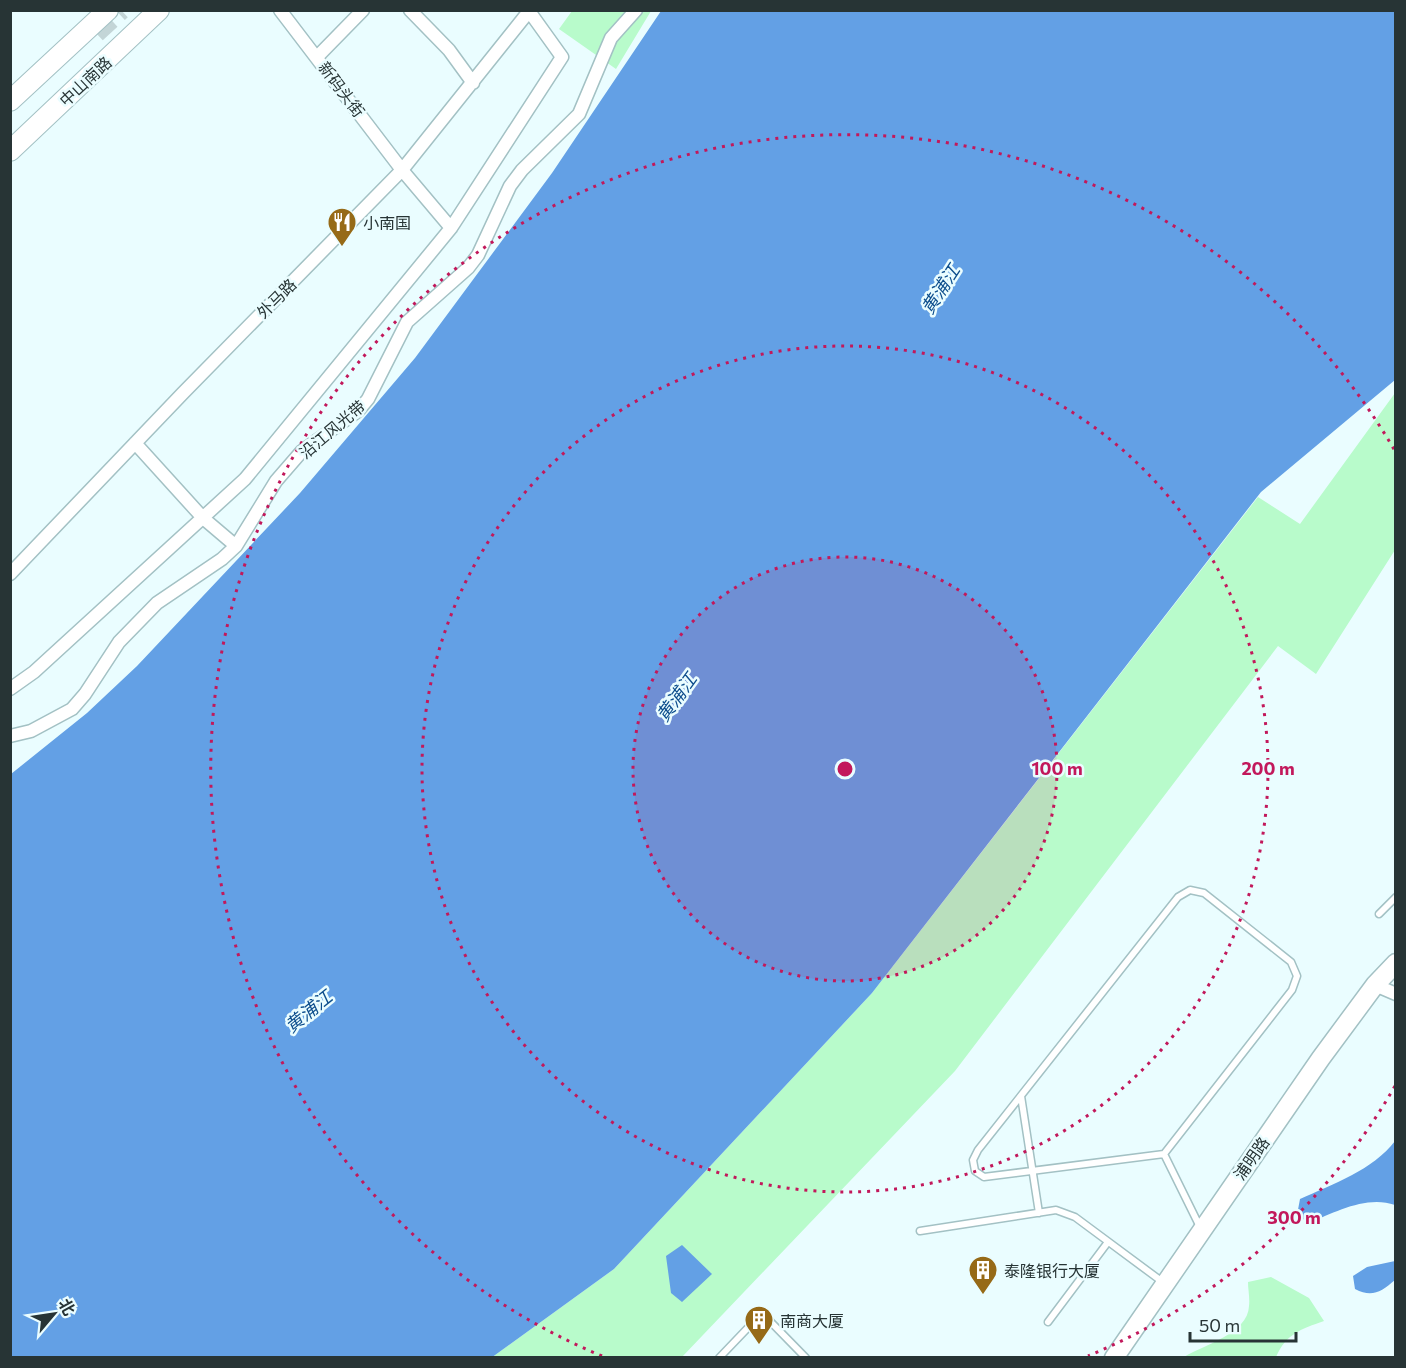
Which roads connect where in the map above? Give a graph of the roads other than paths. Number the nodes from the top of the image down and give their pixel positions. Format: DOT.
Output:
graph roads {
  1 [pos="108,10"];
  2 [pos="159,10"];
  3 [pos="280,10"];
  4 [pos="363,10"];
  5 [pos="410,10"];
  6 [pos="636,10"];
  7 [pos="530,11"];
  8 [pos="318,56"];
  9 [pos="473,83"];
  10 [pos="10,101"];
  11 [pos="10,151"];
  12 [pos="402,170"];
  13 [pos="451,228"];
  14 [pos="135,442"];
  15 [pos="203,518"];
  16 [pos="236,546"];
  17 [pos="10,574"];
  18 [pos="10,689"];
  19 [pos="10,736"];
  20 [pos="1395,897"];
  21 [pos="1379,914"];
  22 [pos="1395,963"];
  23 [pos="1375,985"];
  24 [pos="1395,994"];
  25 [pos="1021,1096"];
  26 [pos="1164,1154"];
  27 [pos="1032,1171"];
  28 [pos="1039,1213"];
  29 [pos="1201,1230"];
  30 [pos="920,1231"];
  31 [pos="1108,1242"];
  32 [pos="1165,1284"];
  33 [pos="1048,1322"];
  34 [pos="719,1358"];
  35 [pos="806,1358"];
  36 [pos="1114,1358"];
  1 -- 10 [label="main road"];
  2 -- 11 [label="main road, 中山南路"];
  3 -- 8 [label="street, 新码头街"];
  4 -- 8 [label="street"];
  5 -- 9 [label="street"];
  6 -- 16 [label="street, 沿江风光带"];
  7 -- 9 [label="street, 外马路"];
  7 -- 13 [label="street"];
  8 -- 12 [label="street, 新码头街"];
  9 -- 12 [label="street, 外马路"];
  12 -- 13 [label="street, 新码头街"];
  12 -- 14 [label="street, 外马路"];
  13 -- 15 [label="street"];
  14 -- 15 [label="street"];
  14 -- 17 [label="street, 外马路"];
  15 -- 16 [label="street"];
  15 -- 18 [label="street"];
  16 -- 19 [label="street, 沿江风光带"];
  20 -- 21 [label="lane"];
  22 -- 23 [label="main road, 浦明路"];
  23 -- 24 [label="street"];
  23 -- 29 [label="main road, 浦明路"];
  25 -- 26 [label="lane"];
  25 -- 27 [label="lane"];
  25 -- 27 [label="lane"];
  26 -- 27 [label="lane"];
  26 -- 29 [label="lane"];
  27 -- 28 [label="lane"];
  28 -- 30 [label="lane"];
  28 -- 31 [label="lane"];
  29 -- 32 [label="main road, 浦明路"];
  31 -- 32 [label="lane"];
  31 -- 33 [label="lane"];
  32 -- 36 [label="main road, 浦明路"];
  34 -- 35 [label="lane"];
}
